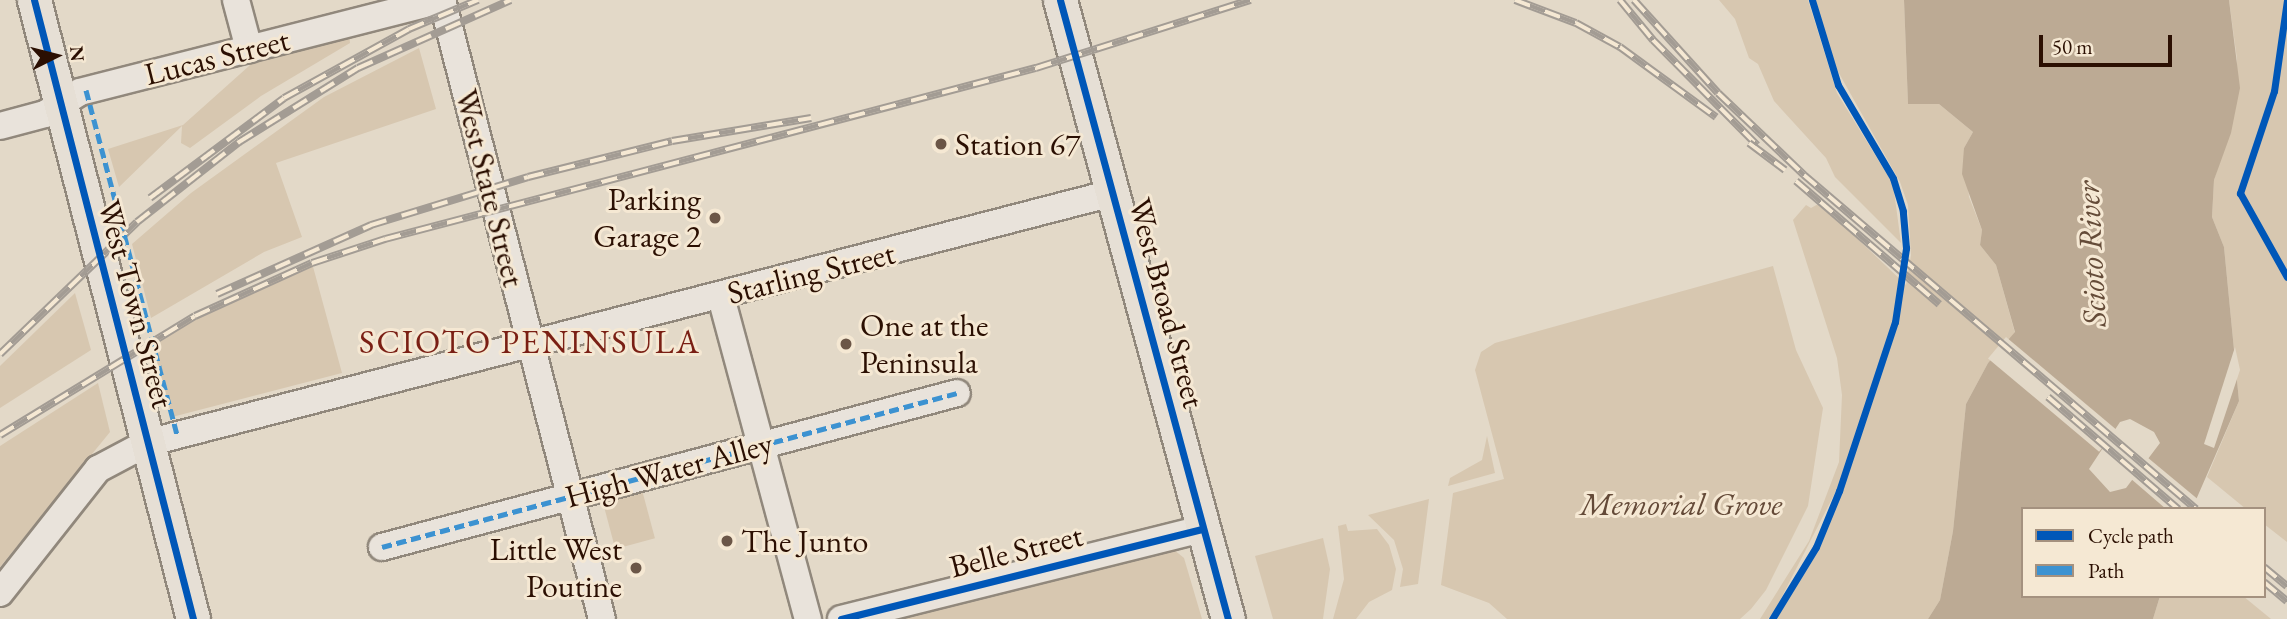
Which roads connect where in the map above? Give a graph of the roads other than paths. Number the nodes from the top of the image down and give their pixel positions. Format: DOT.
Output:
graph roads {
  1 [pos="34,0"];
  2 [pos="236,0"];
  3 [pos="441,0"];
  4 [pos="1059,0"];
  5 [pos="249,49"];
  6 [pos="60,104"];
  7 [pos="0,126"];
  8 [pos="1112,193"];
  9 [pos="721,296"];
  10 [pos="530,345"];
  11 [pos="957,393"];
  12 [pos="147,443"];
  13 [pos="761,445"];
  14 [pos="569,496"];
  15 [pos="1203,529"];
  16 [pos="382,547"];
  17 [pos="0,593"];
  18 [pos="193,619"];
  19 [pos="602,619"];
  20 [pos="808,619"];
  21 [pos="841,619"];
  22 [pos="1228,619"];
  1 -- 6 [label="main road, West Town Street"];
  2 -- 5 [label="street"];
  3 -- 5 [label="street, Lucas Street"];
  3 -- 10 [label="street, West State Street"];
  4 -- 8 [label="main road, West Broad Street"];
  5 -- 6 [label="street, Lucas Street"];
  6 -- 7 [label="street, Lucas Street"];
  6 -- 12 [label="main road, West Town Street"];
  8 -- 9 [label="street, Starling Street"];
  8 -- 15 [label="main road, West Broad Street"];
  9 -- 10 [label="street, Starling Street"];
  9 -- 13 [label="street"];
  10 -- 12 [label="street, Starling Street"];
  10 -- 14 [label="street, West State Street"];
  11 -- 13 [label="street, High Water Alley"];
  12 -- 17 [label="street, Starling Street"];
  12 -- 18 [label="main road, West Town Street"];
  13 -- 14 [label="street, High Water Alley"];
  13 -- 20 [label="street"];
  14 -- 16 [label="street, High Water Alley"];
  14 -- 19 [label="street, West State Street"];
  15 -- 21 [label="street, Belle Street"];
  15 -- 22 [label="main road, West Broad Street"];
}
